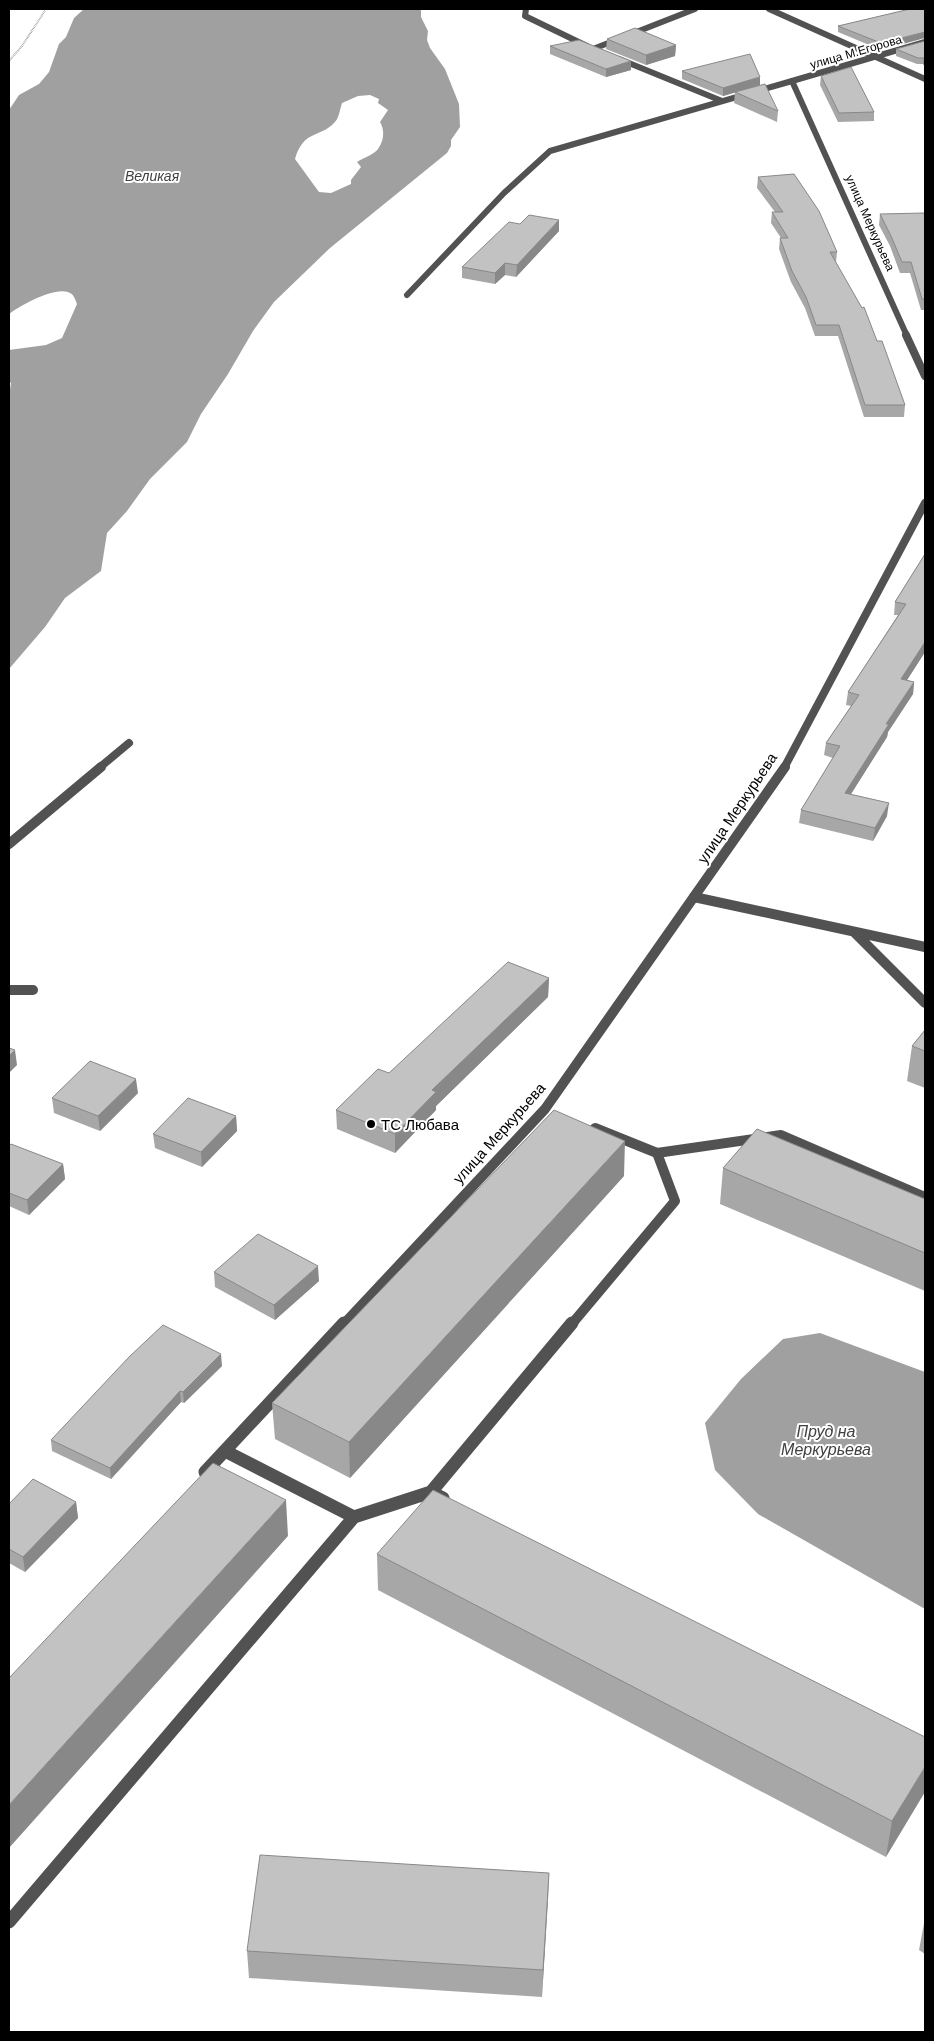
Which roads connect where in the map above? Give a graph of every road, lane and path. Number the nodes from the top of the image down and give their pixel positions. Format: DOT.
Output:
graph roads {
  1 [pos="46,9"];
  2 [pos="526,9"];
  3 [pos="695,9"];
  4 [pos="770,9"];
  5 [pos="925,42"];
  6 [pos="593,48"];
  7 [pos="602,52"];
  8 [pos="611,56"];
  9 [pos="873,57"];
  10 [pos="9,61"];
  11 [pos="925,79"];
  12 [pos="792,81"];
  13 [pos="722,101"];
  14 [pos="407,295"];
  15 [pos="925,376"];
  16 [pos="925,503"];
  17 [pos="129,743"];
  18 [pos="9,844"];
  19 [pos="694,897"];
  20 [pos="854,932"];
  21 [pos="925,947"];
  22 [pos="9,990"];
  23 [pos="33,990"];
  24 [pos="925,1003"];
  25 [pos="582,1123"];
  26 [pos="657,1153"];
  27 [pos="925,1197"];
  28 [pos="224,1451"];
  29 [pos="198,1480"];
  30 [pos="431,1492"];
  31 [pos="458,1506"];
  32 [pos="354,1517"];
  33 [pos="9,1922"];
  1 -- 10 [label="path"];
  2 -- 6 [label="street"];
  3 -- 6 [label="street"];
  4 -- 9 [label="street"];
  5 -- 9 [label="street, улица М.Егорова"];
  6 -- 7 [label="street"];
  8 -- 13 [label="street"];
  9 -- 11 [label="street"];
  9 -- 12 [label="street, улица М.Егорова"];
  12 -- 13 [label="street, улица М.Егорова"];
  12 -- 15 [label="street, улица Меркурьева"];
  13 -- 14 [label="street, улица М.Егорова"];
  16 -- 19 [label="street, улица Меркурьева"];
  17 -- 18 [label="street"];
  19 -- 20 [label="street"];
  19 -- 28 [label="street, улица Меркурьева"];
  20 -- 21 [label="street"];
  20 -- 24 [label="street"];
  22 -- 23 [label="street"];
  25 -- 26 [label="street"];
  26 -- 27 [label="street"];
  26 -- 30 [label="street"];
  28 -- 29 [label="street, улица Меркурьева"];
  28 -- 32 [label="street"];
  30 -- 31 [label="street"];
  30 -- 32 [label="street"];
  32 -- 33 [label="street"];
}
